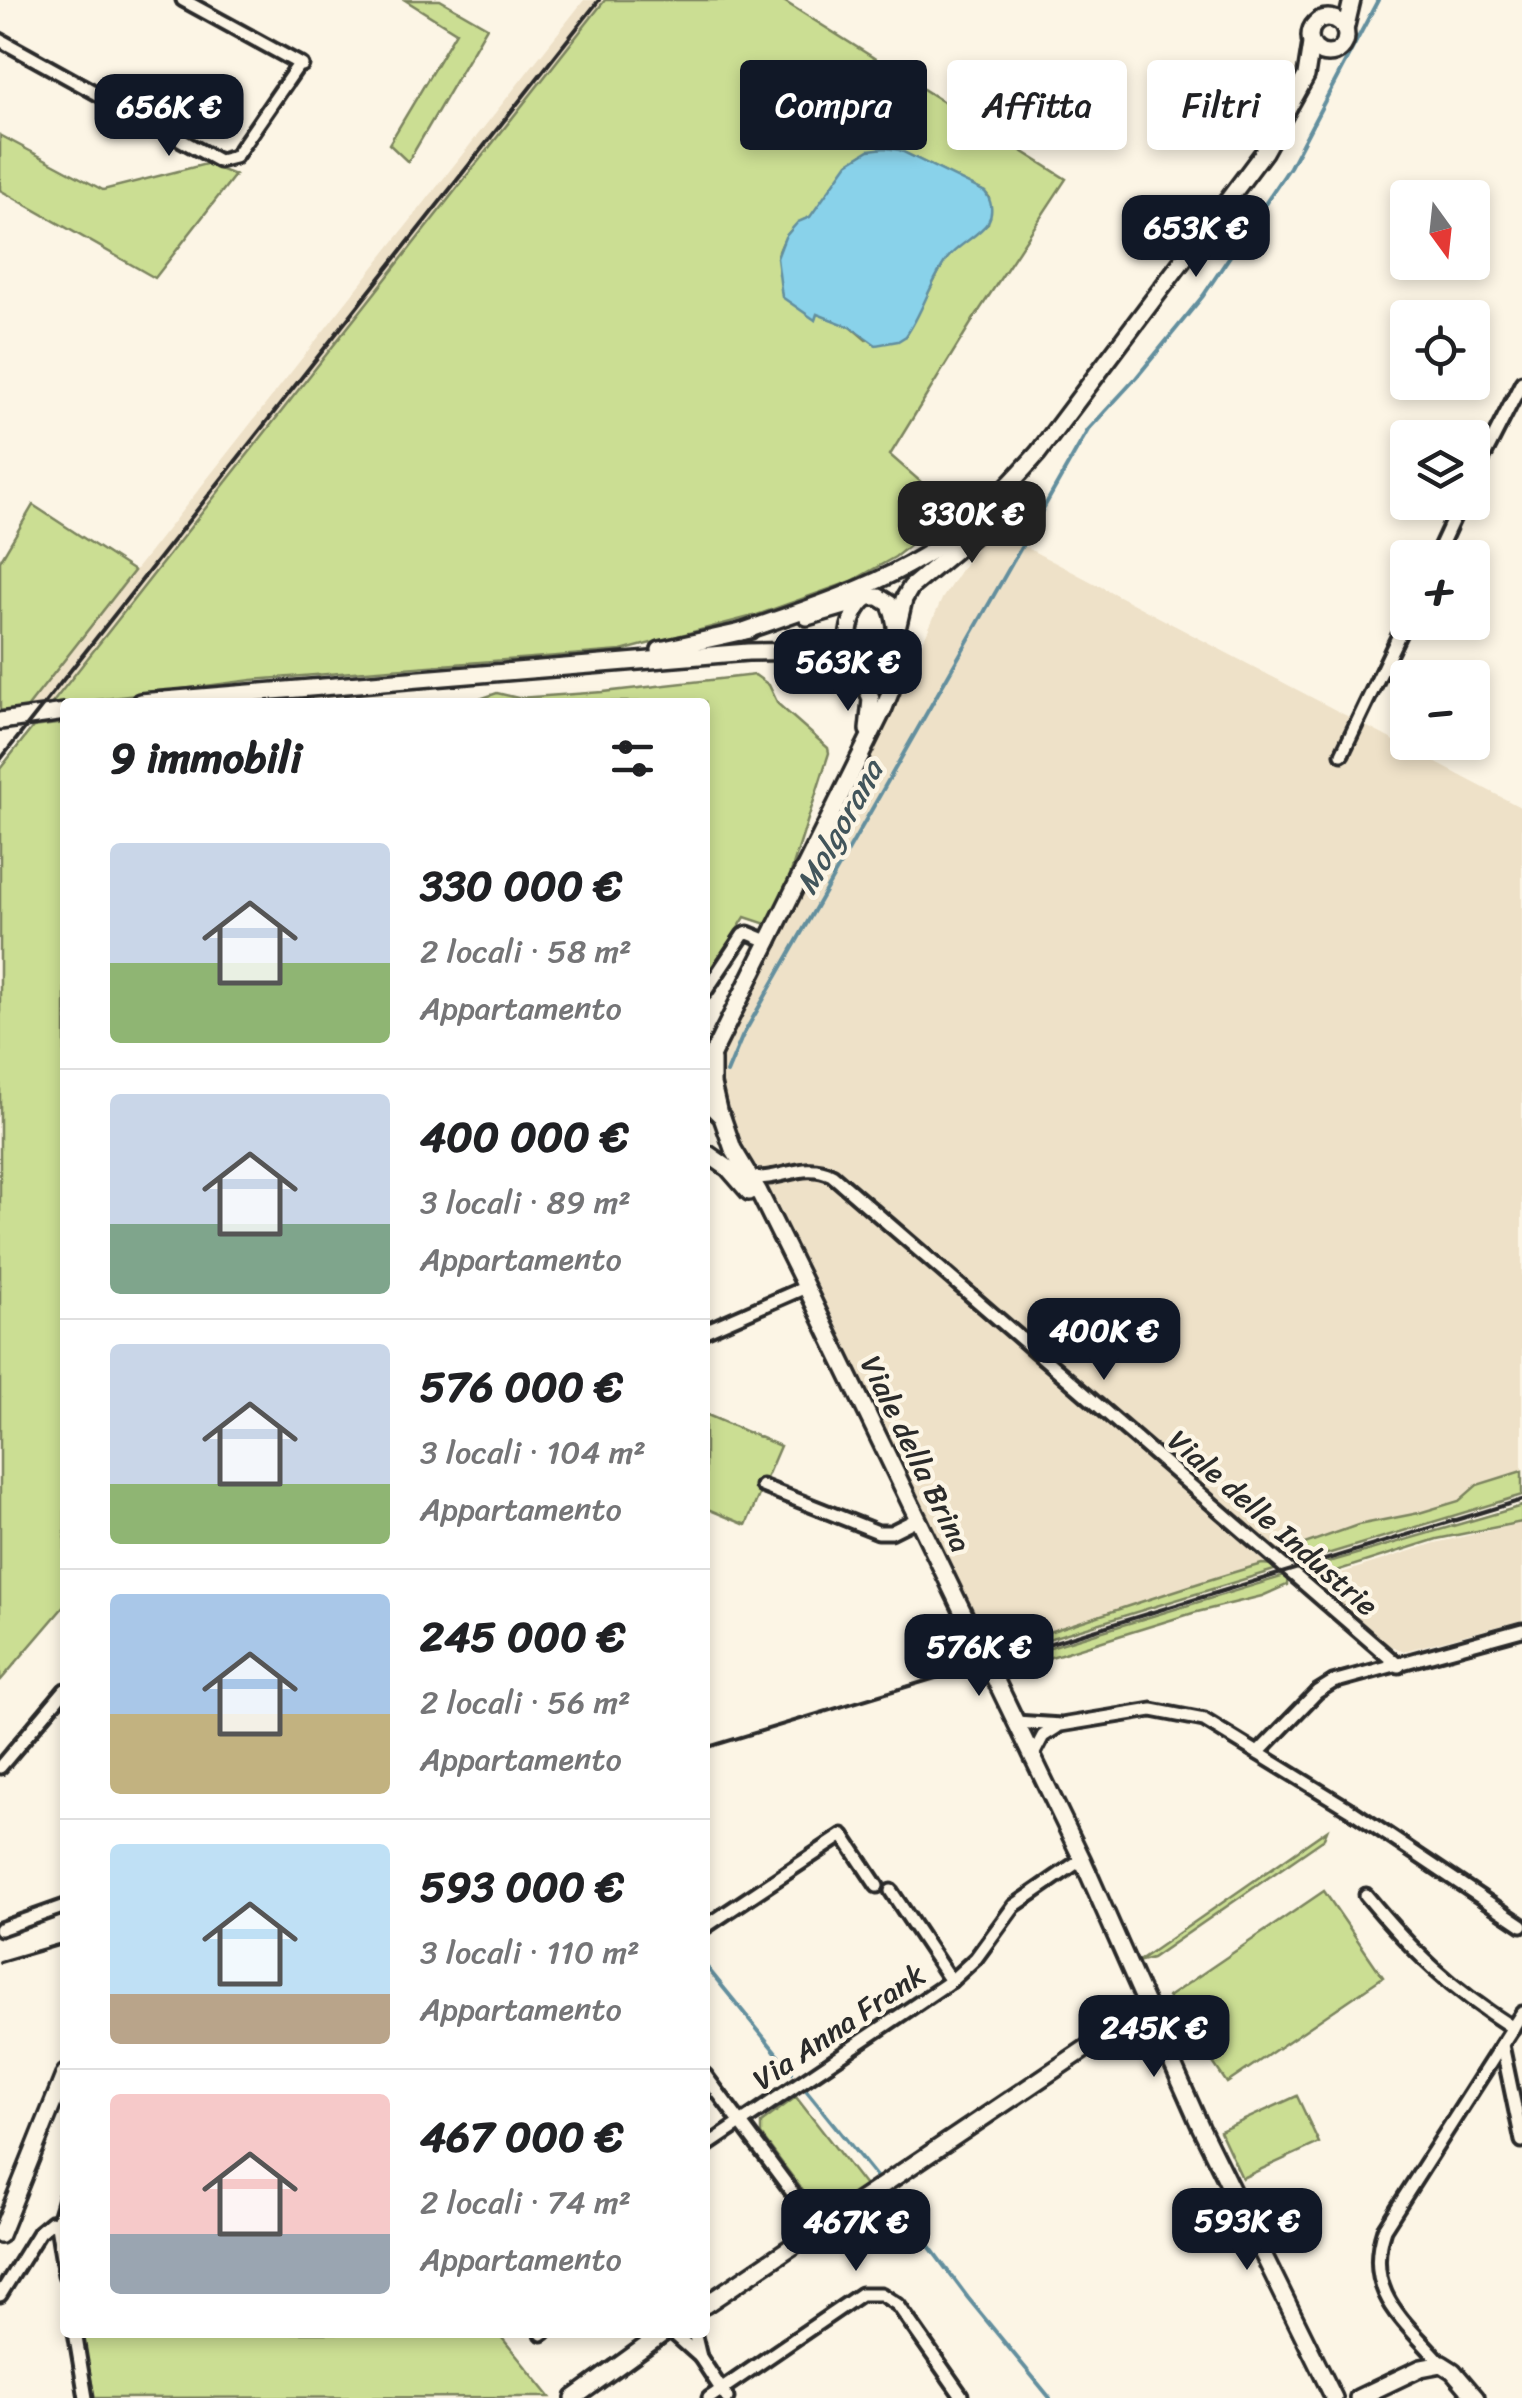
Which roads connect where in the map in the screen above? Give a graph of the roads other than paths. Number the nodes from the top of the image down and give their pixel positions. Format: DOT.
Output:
graph roads {
  1 [pos="183,0"];
  2 [pos="1344,0"];
  3 [pos="1352,0"];
  4 [pos="1324,18"];
  5 [pos="1345,30"];
  6 [pos="0,40"];
  7 [pos="1311,44"];
  8 [pos="1328,54"];
  9 [pos="1306,76"];
  10 [pos="1522,382"];
  11 [pos="1490,445"];
  12 [pos="1038,453"];
  13 [pos="949,538"];
  14 [pos="868,598"];
  15 [pos="741,632"];
  16 [pos="897,635"];
  17 [pos="1397,640"];
  18 [pos="592,662"];
  19 [pos="858,670"];
  20 [pos="185,698"];
  21 [pos="60,713"];
  22 [pos="0,721"];
  23 [pos="864,749"];
  24 [pos="1342,754"];
  25 [pos="770,942"];
  26 [pos="710,984"];
  27 [pos="712,1051"];
  28 [pos="710,1056"];
  29 [pos="716,1112"];
  30 [pos="710,1152"];
  31 [pos="710,1157"];
  32 [pos="787,1172"];
  33 [pos="744,1177"];
  34 [pos="759,1192"];
  35 [pos="778,1230"];
  36 [pos="806,1287"];
  37 [pos="710,1329"];
  38 [pos="762,1486"];
  39 [pos="917,1519"];
  40 [pos="1522,1630"];
  41 [pos="1399,1666"];
  42 [pos="60,1696"];
  43 [pos="1016,1722"];
  44 [pos="1060,1725"];
  45 [pos="1258,1753"];
  46 [pos="1032,1755"];
  47 [pos="0,1766"];
  48 [pos="1082,1859"];
  49 [pos="876,1886"];
  50 [pos="891,1891"];
  51 [pos="1366,1895"];
  52 [pos="60,1908"];
  53 [pos="710,1924"];
  54 [pos="1522,1925"];
  55 [pos="0,1929"];
  56 [pos="951,1981"];
  57 [pos="1146,2008"];
  58 [pos="1522,2014"];
  59 [pos="1512,2028"];
  60 [pos="1502,2045"];
  61 [pos="710,2082"];
  62 [pos="60,2086"];
  63 [pos="741,2123"];
  64 [pos="1522,2142"];
  65 [pos="710,2143"];
  66 [pos="60,2213"];
  67 [pos="56,2225"];
  68 [pos="820,2228"];
  69 [pos="0,2235"];
  70 [pos="60,2247"];
  71 [pos="0,2295"];
  72 [pos="710,2302"];
  73 [pos="76,2338"];
  74 [pos="660,2338"];
  75 [pos="677,2338"];
  76 [pos="696,2338"];
  77 [pos="700,2356"];
  78 [pos="1442,2364"];
  79 [pos="725,2394"];
  80 [pos="961,2395"];
  81 [pos="86,2398"];
  82 [pos="574,2398"];
  83 [pos="709,2398"];
  84 [pos="1334,2398"];
  85 [pos="1358,2398"];
  86 [pos="1476,2398"];
  1 -- 6 [label="street"];
  2 -- 4 [label="main road"];
  3 -- 5 [label="main road"];
  4 -- 5 [label="main road"];
  4 -- 7 [label="main road"];
  5 -- 8 [label="main road"];
  7 -- 8 [label="main road"];
  7 -- 9 [label="main road"];
  8 -- 9 [label="main road"];
  9 -- 12 [label="main road"];
  10 -- 11 [label="street"];
  12 -- 13 [label="main road"];
  12 -- 16 [label="main road"];
  13 -- 14 [label="main road"];
  13 -- 15 [label="main road"];
  14 -- 15 [label="main road"];
  14 -- 16 [label="main road"];
  14 -- 19 [label="main road"];
  15 -- 18 [label="main road"];
  16 -- 19 [label="main road"];
  16 -- 23 [label="main road"];
  17 -- 24 [label="street"];
  18 -- 19 [label="main road"];
  18 -- 20 [label="main road"];
  19 -- 23 [label="main road"];
  21 -- 22 [label="main road"];
  23 -- 25 [label="main road"];
  25 -- 26 [label="street"];
  25 -- 27 [label="main road"];
  27 -- 28 [label="main road"];
  27 -- 29 [label="main road, Viale della Brina"];
  29 -- 30 [label="main road"];
  29 -- 33 [label="main road, Viale della Brina"];
  31 -- 33 [label="main road, Viale della Brina"];
  32 -- 33 [label="street, Viale delle Industrie"];
  32 -- 34 [label="street"];
  32 -- 41 [label="street, Viale delle Industrie"];
  33 -- 34 [label="main road, Viale della Brina"];
  33 -- 35 [label="main road, Viale della Brina"];
  34 -- 35 [label="main road, Viale della Brina"];
  35 -- 36 [label="main road, Viale della Brina"];
  36 -- 37 [label="street"];
  36 -- 39 [label="main road, Viale della Brina"];
  38 -- 39 [label="street"];
  39 -- 43 [label="main road, Viale della Brina"];
  40 -- 41 [label="street"];
  41 -- 45 [label="street"];
  42 -- 47 [label="street"];
  43 -- 44 [label="street"];
  43 -- 46 [label="main road, Viale della Brina"];
  44 -- 45 [label="street"];
  44 -- 46 [label="street"];
  45 -- 54 [label="street"];
  46 -- 48 [label="main road, Viale della Brina"];
  48 -- 56 [label="street, Via Anna Frank"];
  48 -- 57 [label="main road"];
  49 -- 53 [label="street"];
  50 -- 56 [label="street, Via Anna Frank"];
  51 -- 59 [label="street"];
  52 -- 55 [label="street"];
  56 -- 63 [label="street, Via Anna Frank"];
  57 -- 68 [label="main road"];
  57 -- 84 [label="main road"];
  58 -- 59 [label="street"];
  59 -- 60 [label="street"];
  60 -- 64 [label="street"];
  60 -- 78 [label="street"];
  61 -- 63 [label="street"];
  62 -- 69 [label="main road"];
  63 -- 65 [label="street, Via Anna Frank"];
  63 -- 68 [label="street"];
  66 -- 67 [label="street"];
  67 -- 70 [label="street"];
  67 -- 71 [label="street"];
  68 -- 72 [label="main road"];
  73 -- 81 [label="street"];
  74 -- 82 [label="main road"];
  75 -- 77 [label="street"];
  76 -- 77 [label="street"];
  77 -- 79 [label="street"];
  78 -- 85 [label="main road"];
  78 -- 86 [label="main road"];
  79 -- 80 [label="street"];
  79 -- 83 [label="street"];
}
